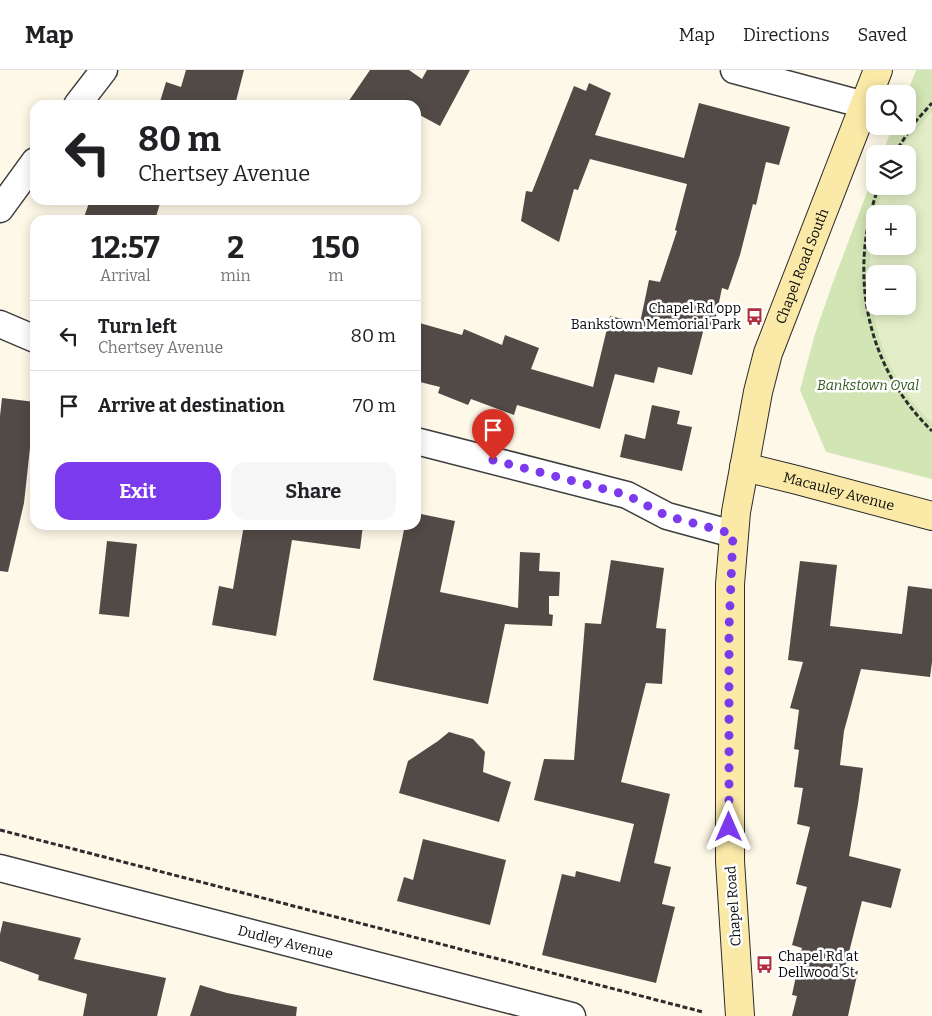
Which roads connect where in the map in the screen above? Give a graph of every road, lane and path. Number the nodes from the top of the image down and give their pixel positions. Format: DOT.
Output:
graph roads {
  1 [pos="104,70"];
  2 [pos="734,70"];
  3 [pos="878,70"];
  4 [pos="82,100"];
  5 [pos="932,104"];
  6 [pos="864,105"];
  7 [pos="900,145"];
  8 [pos="30,168"];
  9 [pos="876,195"];
  10 [pos="0,209"];
  11 [pos="0,324"];
  12 [pos="30,338"];
  13 [pos="30,340"];
  14 [pos="0,342"];
  15 [pos="932,431"];
  16 [pos="421,442"];
  17 [pos="744,467"];
  18 [pos="932,516"];
  19 [pos="733,534"];
  20 [pos="0,830"];
  21 [pos="0,868"];
  22 [pos="703,1012"];
  23 [pos="572,1016"];
  24 [pos="740,1016"];
  1 -- 4 [label="street"];
  2 -- 6 [label="street"];
  3 -- 6 [label="main road, Chapel Road South"];
  5 -- 7 [label="path"];
  6 -- 17 [label="main road, Chapel Road South"];
  8 -- 10 [label="street"];
  9 -- 15 [label="path"];
  11 -- 12 [label="street"];
  13 -- 14 [label="street"];
  16 -- 19 [label="street"];
  17 -- 18 [label="main road, Macauley Avenue"];
  17 -- 19 [label="main road, Chapel Road"];
  19 -- 24 [label="main road, Chapel Road"];
  20 -- 22 [label="path"];
  21 -- 23 [label="street, Dudley Avenue"];
}
